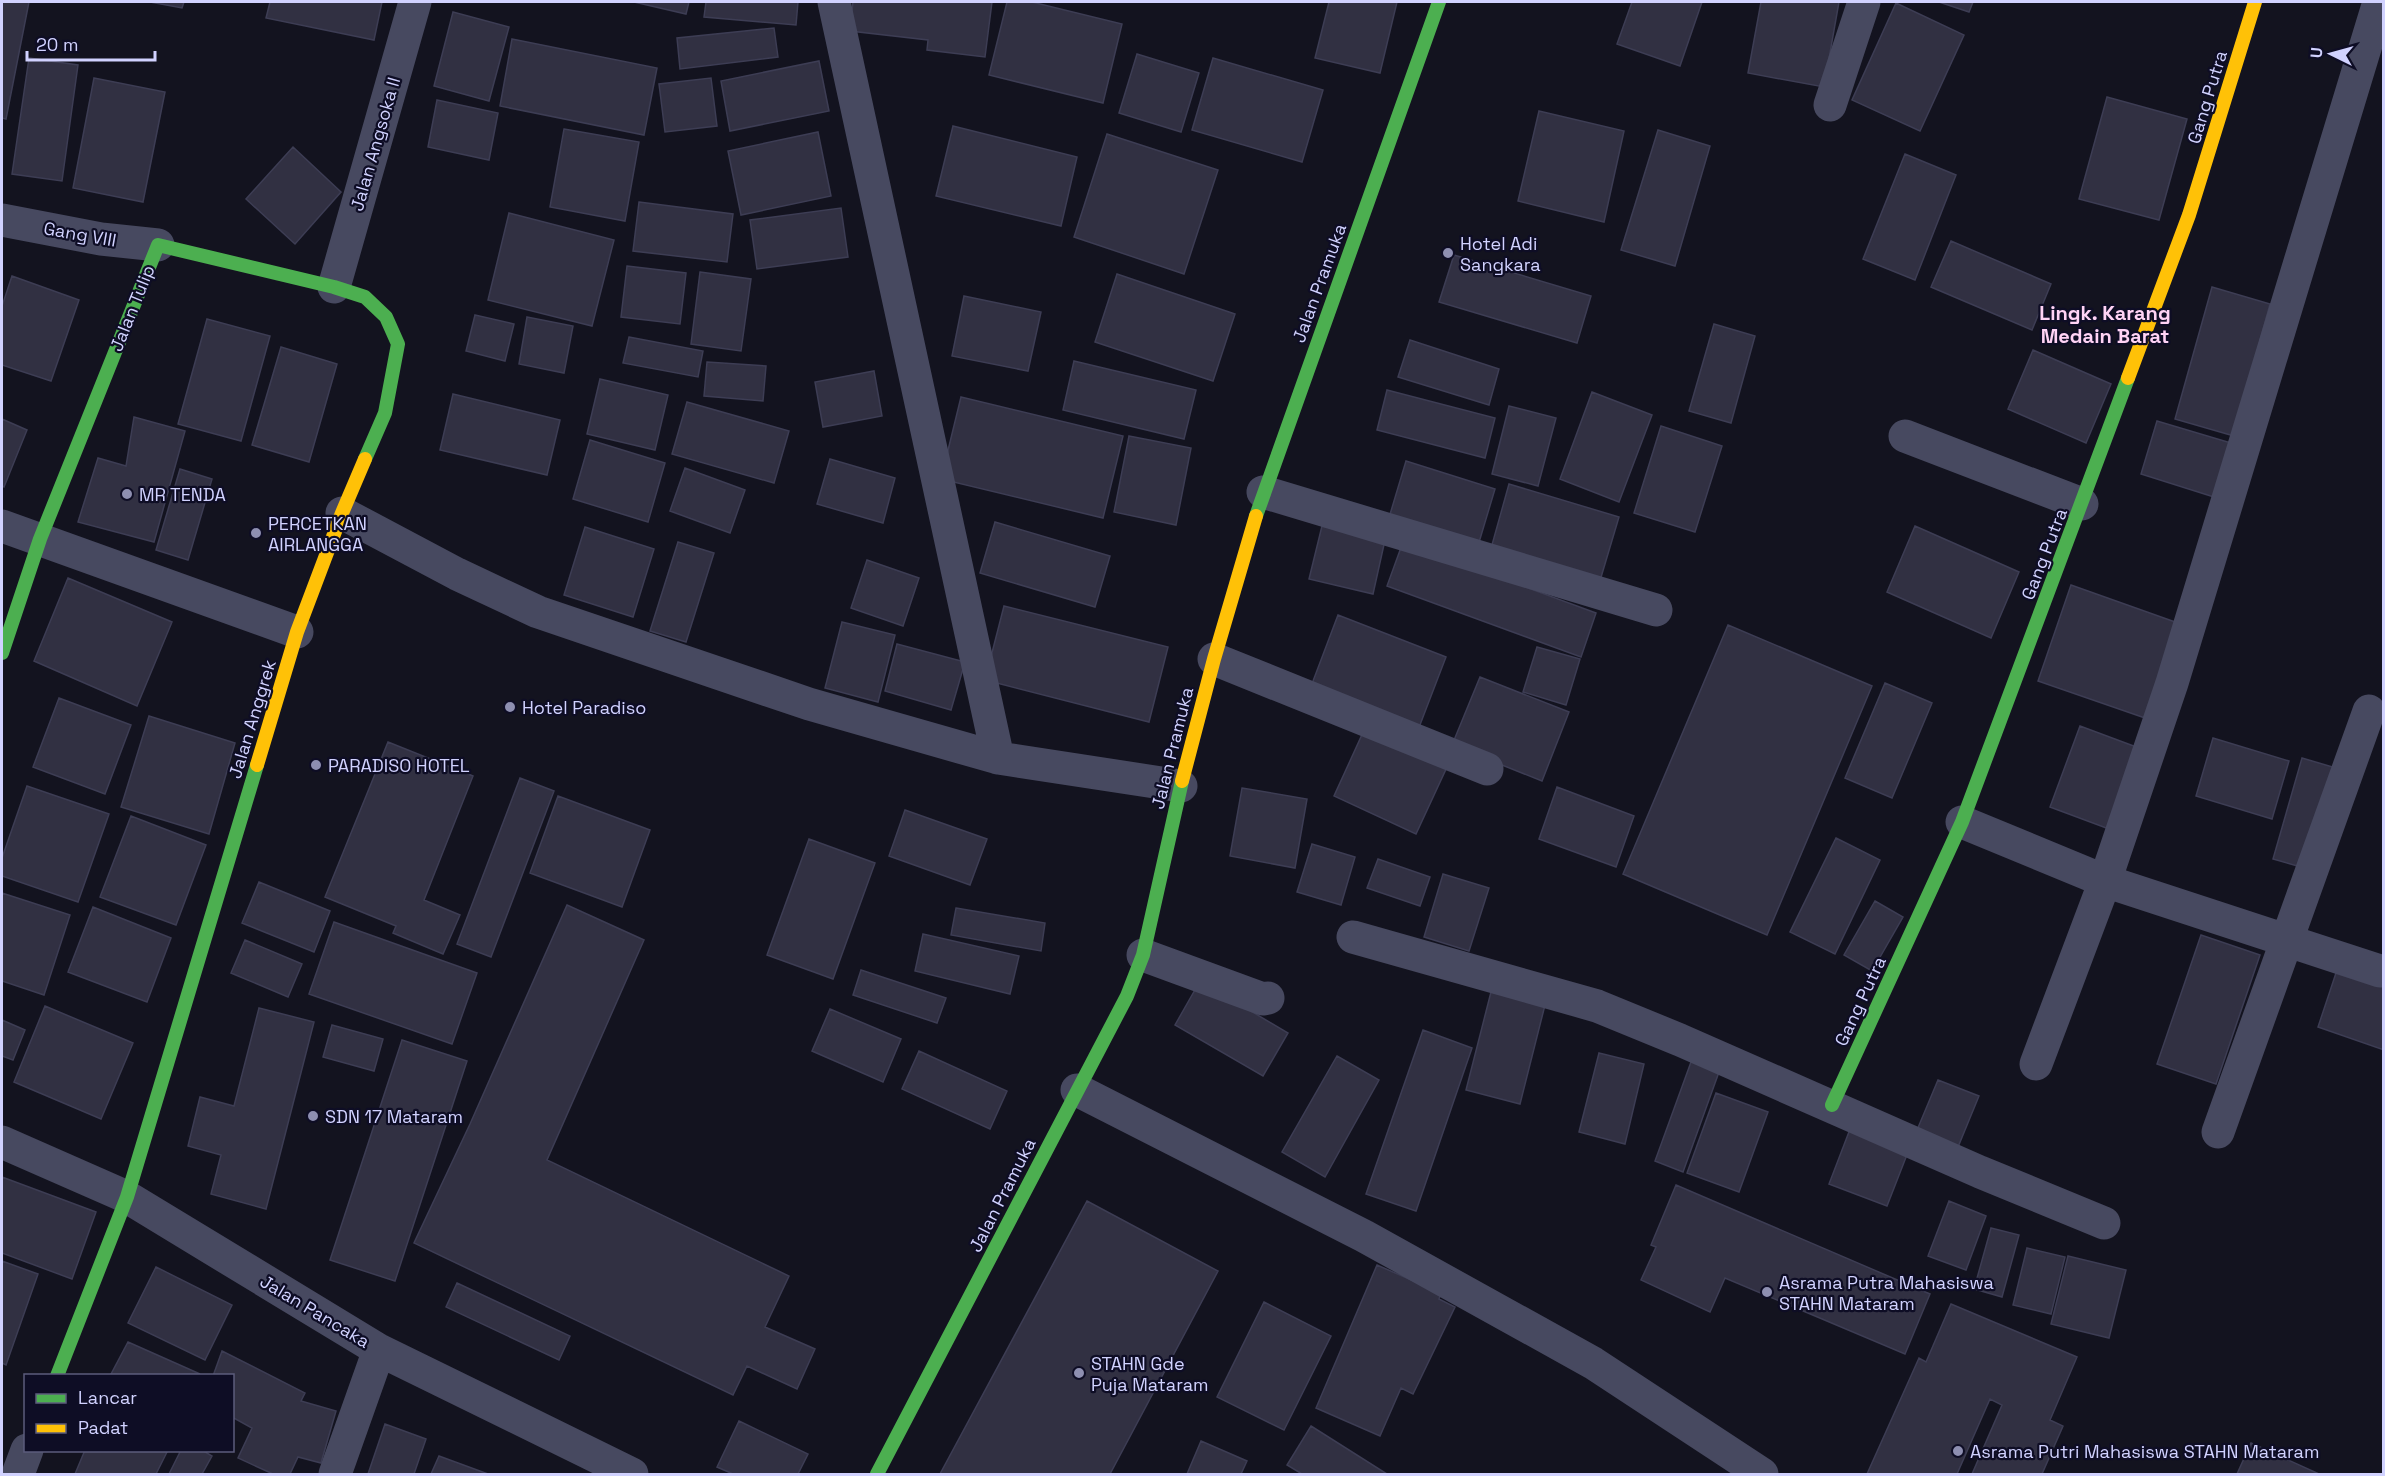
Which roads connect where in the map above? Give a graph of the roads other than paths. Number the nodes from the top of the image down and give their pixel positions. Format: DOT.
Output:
graph roads {
  1 [pos="415,2"];
  2 [pos="834,2"];
  3 [pos="1439,2"];
  4 [pos="1864,2"];
  5 [pos="2255,2"];
  6 [pos="2379,2"];
  7 [pos="1830,105"];
  8 [pos="2,220"];
  9 [pos="158,245"];
  10 [pos="334,287"];
  11 [pos="1905,436"];
  12 [pos="1263,492"];
  13 [pos="2082,504"];
  14 [pos="342,513"];
  15 [pos="2,526"];
  16 [pos="40,539"];
  17 [pos="1656,610"];
  18 [pos="297,632"];
  19 [pos="2,653"];
  20 [pos="1214,659"];
  21 [pos="2369,711"];
  22 [pos="998,758"];
  23 [pos="1487,769"];
  24 [pos="1181,786"];
  25 [pos="1962,822"];
  26 [pos="2105,880"];
  27 [pos="1353,937"];
  28 [pos="2288,941"];
  29 [pos="1143,955"];
  30 [pos="2380,971"];
  31 [pos="1268,998"];
  32 [pos="2036,1064"];
  33 [pos="1077,1090"];
  34 [pos="1832,1105"];
  35 [pos="2218,1132"];
  36 [pos="2,1142"];
  37 [pos="128,1197"];
  38 [pos="2104,1223"];
  39 [pos="379,1350"];
  40 [pos="58,1374"];
  41 [pos="26,1452"];
  42 [pos="18,1474"];
  43 [pos="335,1474"];
  44 [pos="632,1474"];
  45 [pos="877,1474"];
  46 [pos="1762,1474"];
  1 -- 10 [label="street, Jalan Angsoka II"];
  2 -- 22 [label="street"];
  3 -- 12 [label="street, Jalan Pramuka"];
  4 -- 7 [label="street"];
  5 -- 13 [label="street, Gang Putra"];
  6 -- 26 [label="street"];
  8 -- 9 [label="street, Gang VIII"];
  9 -- 10 [label="street, Jalan Tulip"];
  9 -- 16 [label="street, Jalan Tulip"];
  10 -- 14 [label="street, Jalan Anggrek"];
  11 -- 13 [label="street"];
  12 -- 17 [label="street"];
  12 -- 20 [label="street, Jalan Pramuka"];
  13 -- 25 [label="street, Gang Putra"];
  14 -- 18 [label="street, Jalan Anggrek"];
  14 -- 22 [label="street"];
  15 -- 16 [label="street"];
  16 -- 18 [label="street"];
  16 -- 19 [label="street, Jalan Tulip"];
  18 -- 37 [label="street, Jalan Anggrek"];
  20 -- 23 [label="street"];
  20 -- 24 [label="street, Jalan Pramuka"];
  21 -- 28 [label="street"];
  22 -- 24 [label="street"];
  24 -- 29 [label="street, Jalan Pramuka"];
  25 -- 26 [label="street"];
  25 -- 34 [label="street, Gang Putra"];
  26 -- 28 [label="street"];
  26 -- 32 [label="street"];
  27 -- 34 [label="street"];
  28 -- 30 [label="street"];
  28 -- 35 [label="street"];
  29 -- 31 [label="street"];
  29 -- 33 [label="street, Jalan Pramuka"];
  33 -- 45 [label="street, Jalan Pramuka"];
  33 -- 46 [label="street"];
  34 -- 38 [label="street"];
  36 -- 37 [label="street, Jalan Pancaka"];
  37 -- 39 [label="street, Jalan Pancaka"];
  37 -- 40 [label="street, Jalan Anggrek"];
  39 -- 43 [label="street"];
  39 -- 44 [label="street, Jalan Pancaka"];
  41 -- 42 [label="street"];
}
